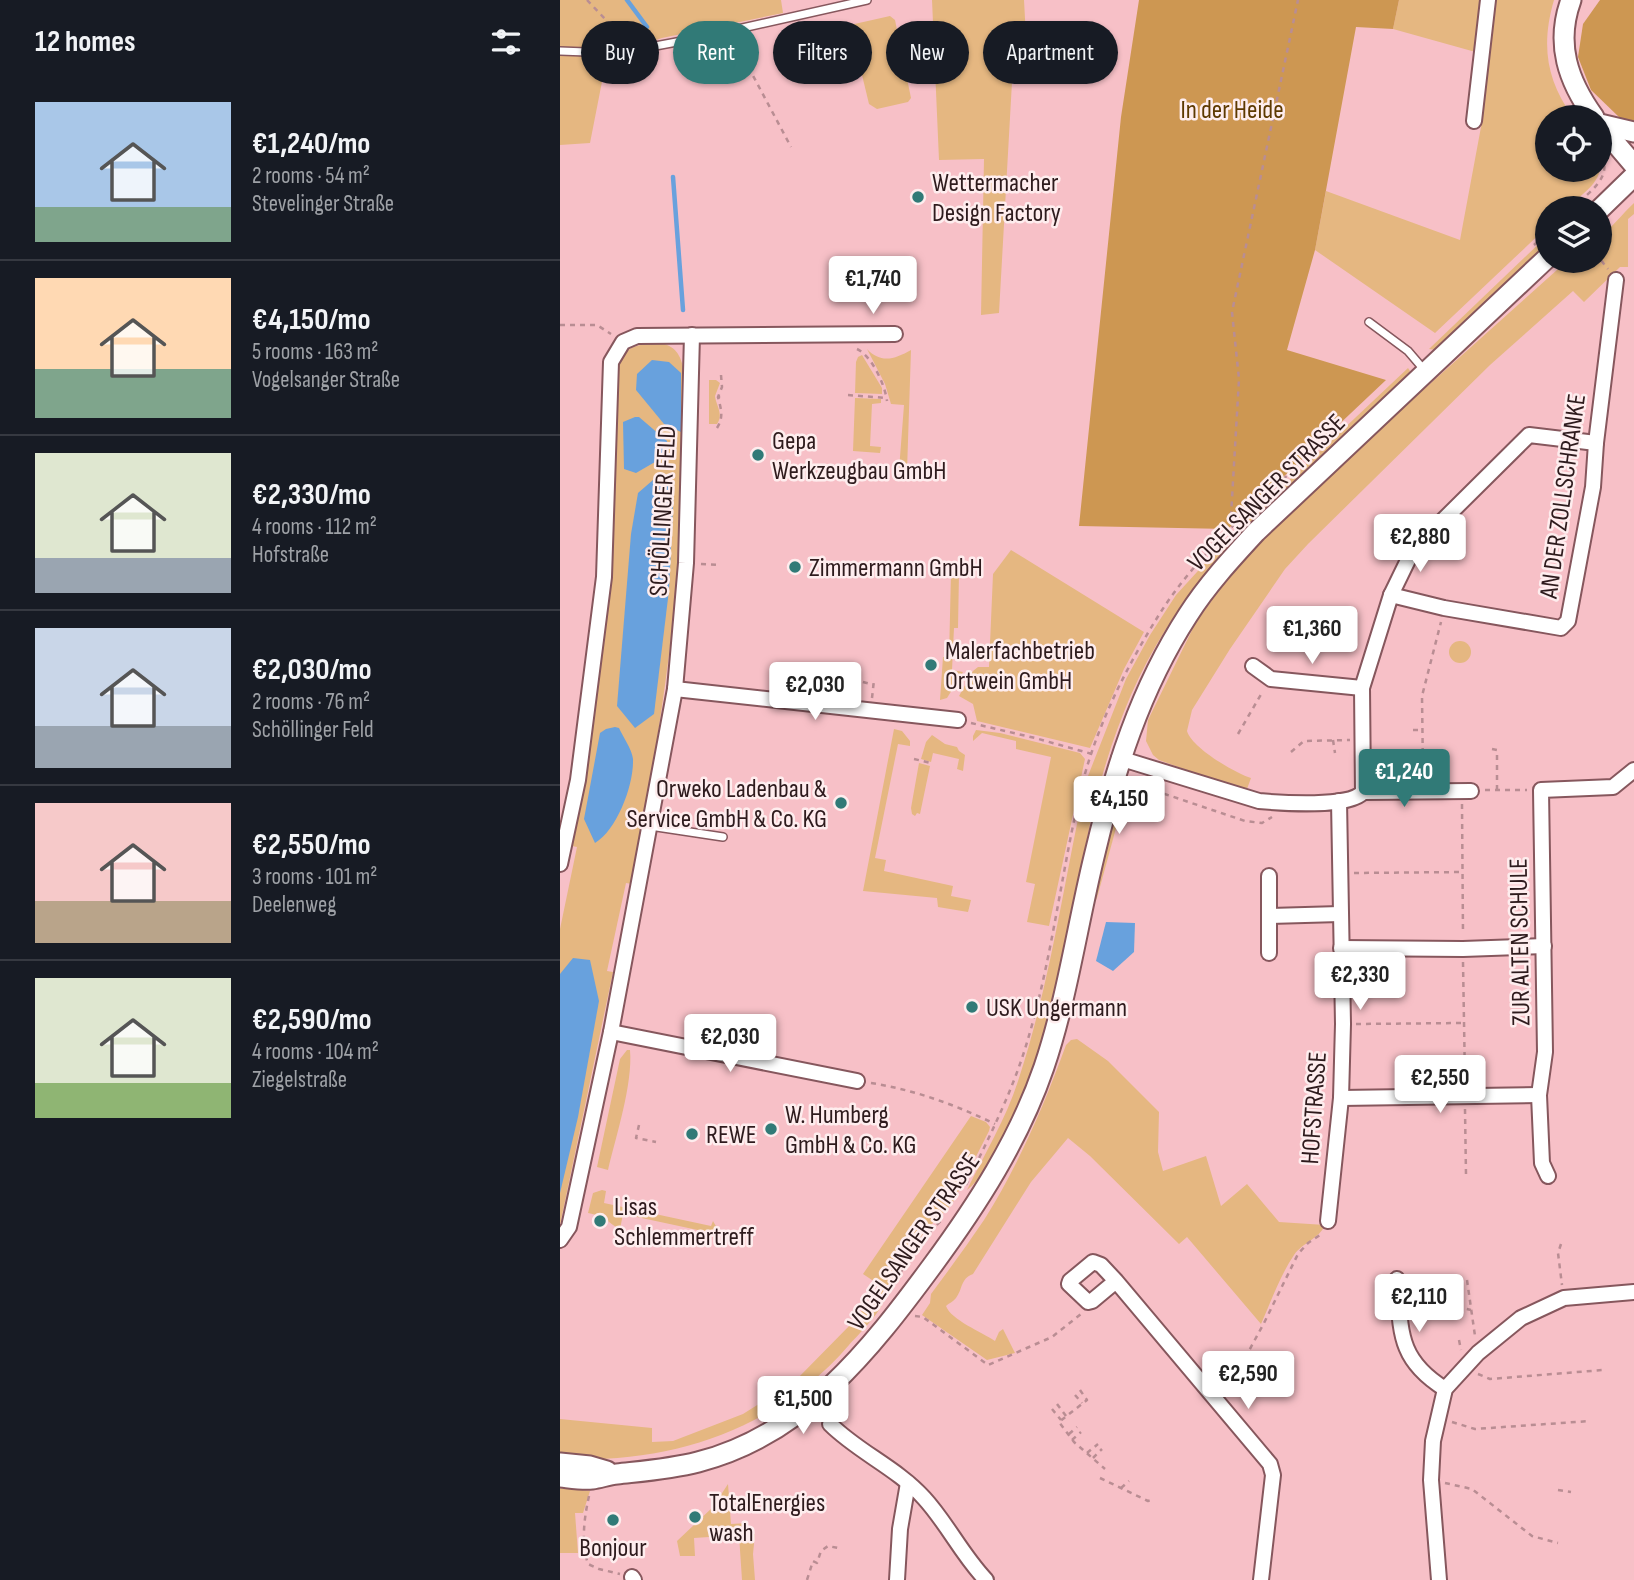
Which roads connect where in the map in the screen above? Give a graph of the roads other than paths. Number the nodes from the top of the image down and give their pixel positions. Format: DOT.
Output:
graph roads {
  1 [pos="867,0"];
  2 [pos="1488,0"];
  3 [pos="1571,0"];
  4 [pos="560,51"];
  5 [pos="1586,105"];
  6 [pos="1475,121"];
  7 [pos="1612,127"];
  8 [pos="1634,132"];
  9 [pos="1612,139"];
  10 [pos="1634,164"];
  11 [pos="1634,176"];
  12 [pos="1612,197"];
  13 [pos="1535,270"];
  14 [pos="1616,280"];
  15 [pos="1369,322"];
  16 [pos="895,334"];
  17 [pos="692,335"];
  18 [pos="1427,373"];
  19 [pos="1596,443"];
  20 [pos="1391,595"];
  21 [pos="1253,666"];
  22 [pos="1362,688"];
  23 [pos="675,689"];
  24 [pos="958,720"];
  25 [pos="1119,758"];
  26 [pos="1634,770"];
  27 [pos="1466,791"];
  28 [pos="1363,792"];
  29 [pos="1339,801"];
  30 [pos="649,825"];
  31 [pos="723,837"];
  32 [pos="560,864"];
  33 [pos="1269,876"];
  34 [pos="1340,914"];
  35 [pos="1269,916"];
  36 [pos="1544,946"];
  37 [pos="1341,948"];
  38 [pos="1269,953"];
  39 [pos="611,1032"];
  40 [pos="857,1082"];
  41 [pos="1539,1095"];
  42 [pos="1341,1098"];
  43 [pos="1548,1175"];
  44 [pos="1328,1221"];
  45 [pos="560,1240"];
  46 [pos="1397,1279"];
  47 [pos="1115,1281"];
  48 [pos="1634,1292"];
  49 [pos="1445,1389"];
  50 [pos="830,1424"];
  51 [pos="560,1463"];
  52 [pos="615,1474"];
  53 [pos="560,1478"];
  54 [pos="908,1483"];
  55 [pos="897,1580"];
  56 [pos="986,1580"];
  57 [pos="1261,1580"];
  58 [pos="1439,1580"];
  1 -- 4 [label="lane"];
  2 -- 6 [label="street"];
  3 -- 5 [label="main road"];
  7 -- 8 [label="main road"];
  9 -- 10 [label="main road"];
  11 -- 12 [label="main road"];
  13 -- 18 [label="main road, VOGELSANGER STRASSE"];
  14 -- 19 [label="street, AN DER ZOLLSCHRANKE"];
  15 -- 18 [label="lane"];
  16 -- 17 [label="street"];
  17 -- 23 [label="street, SCHÖLLINGER FELD"];
  17 -- 32 [label="street, SCHÖLLINGER FELD"];
  18 -- 25 [label="main road, VOGELSANGER STRASSE"];
  19 -- 20 [label="street"];
  19 -- 20 [label="street, AN DER ZOLLSCHRANKE"];
  20 -- 22 [label="street"];
  21 -- 22 [label="street"];
  22 -- 28 [label="street"];
  23 -- 24 [label="street"];
  23 -- 30 [label="street, SCHÖLLINGER FELD"];
  25 -- 29 [label="street"];
  25 -- 52 [label="main road, VOGELSANGER STRASSE"];
  26 -- 36 [label="street, ZUR ALTEN SCHULE"];
  27 -- 28 [label="street"];
  28 -- 29 [label="street"];
  29 -- 34 [label="street, HOFSTRASSE"];
  30 -- 31 [label="lane"];
  30 -- 39 [label="street, SCHÖLLINGER FELD"];
  33 -- 35 [label="street"];
  34 -- 35 [label="street"];
  34 -- 37 [label="street, HOFSTRASSE"];
  35 -- 38 [label="street"];
  36 -- 37 [label="street"];
  36 -- 41 [label="street, ZUR ALTEN SCHULE"];
  37 -- 42 [label="street, HOFSTRASSE"];
  39 -- 40 [label="street"];
  39 -- 45 [label="street, SCHÖLLINGER FELD"];
  41 -- 42 [label="street"];
  41 -- 43 [label="street, ZUR ALTEN SCHULE"];
  42 -- 44 [label="street, HOFSTRASSE"];
  46 -- 49 [label="street"];
  47 -- 47 [label="street"];
  47 -- 57 [label="street"];
  48 -- 49 [label="street"];
  49 -- 58 [label="street"];
  50 -- 54 [label="street"];
  51 -- 52 [label="main road, VOGELSANGER STRASSE"];
  52 -- 53 [label="main road, VOGELSANGER STRASSE"];
  54 -- 55 [label="street"];
  54 -- 56 [label="street"];
}
